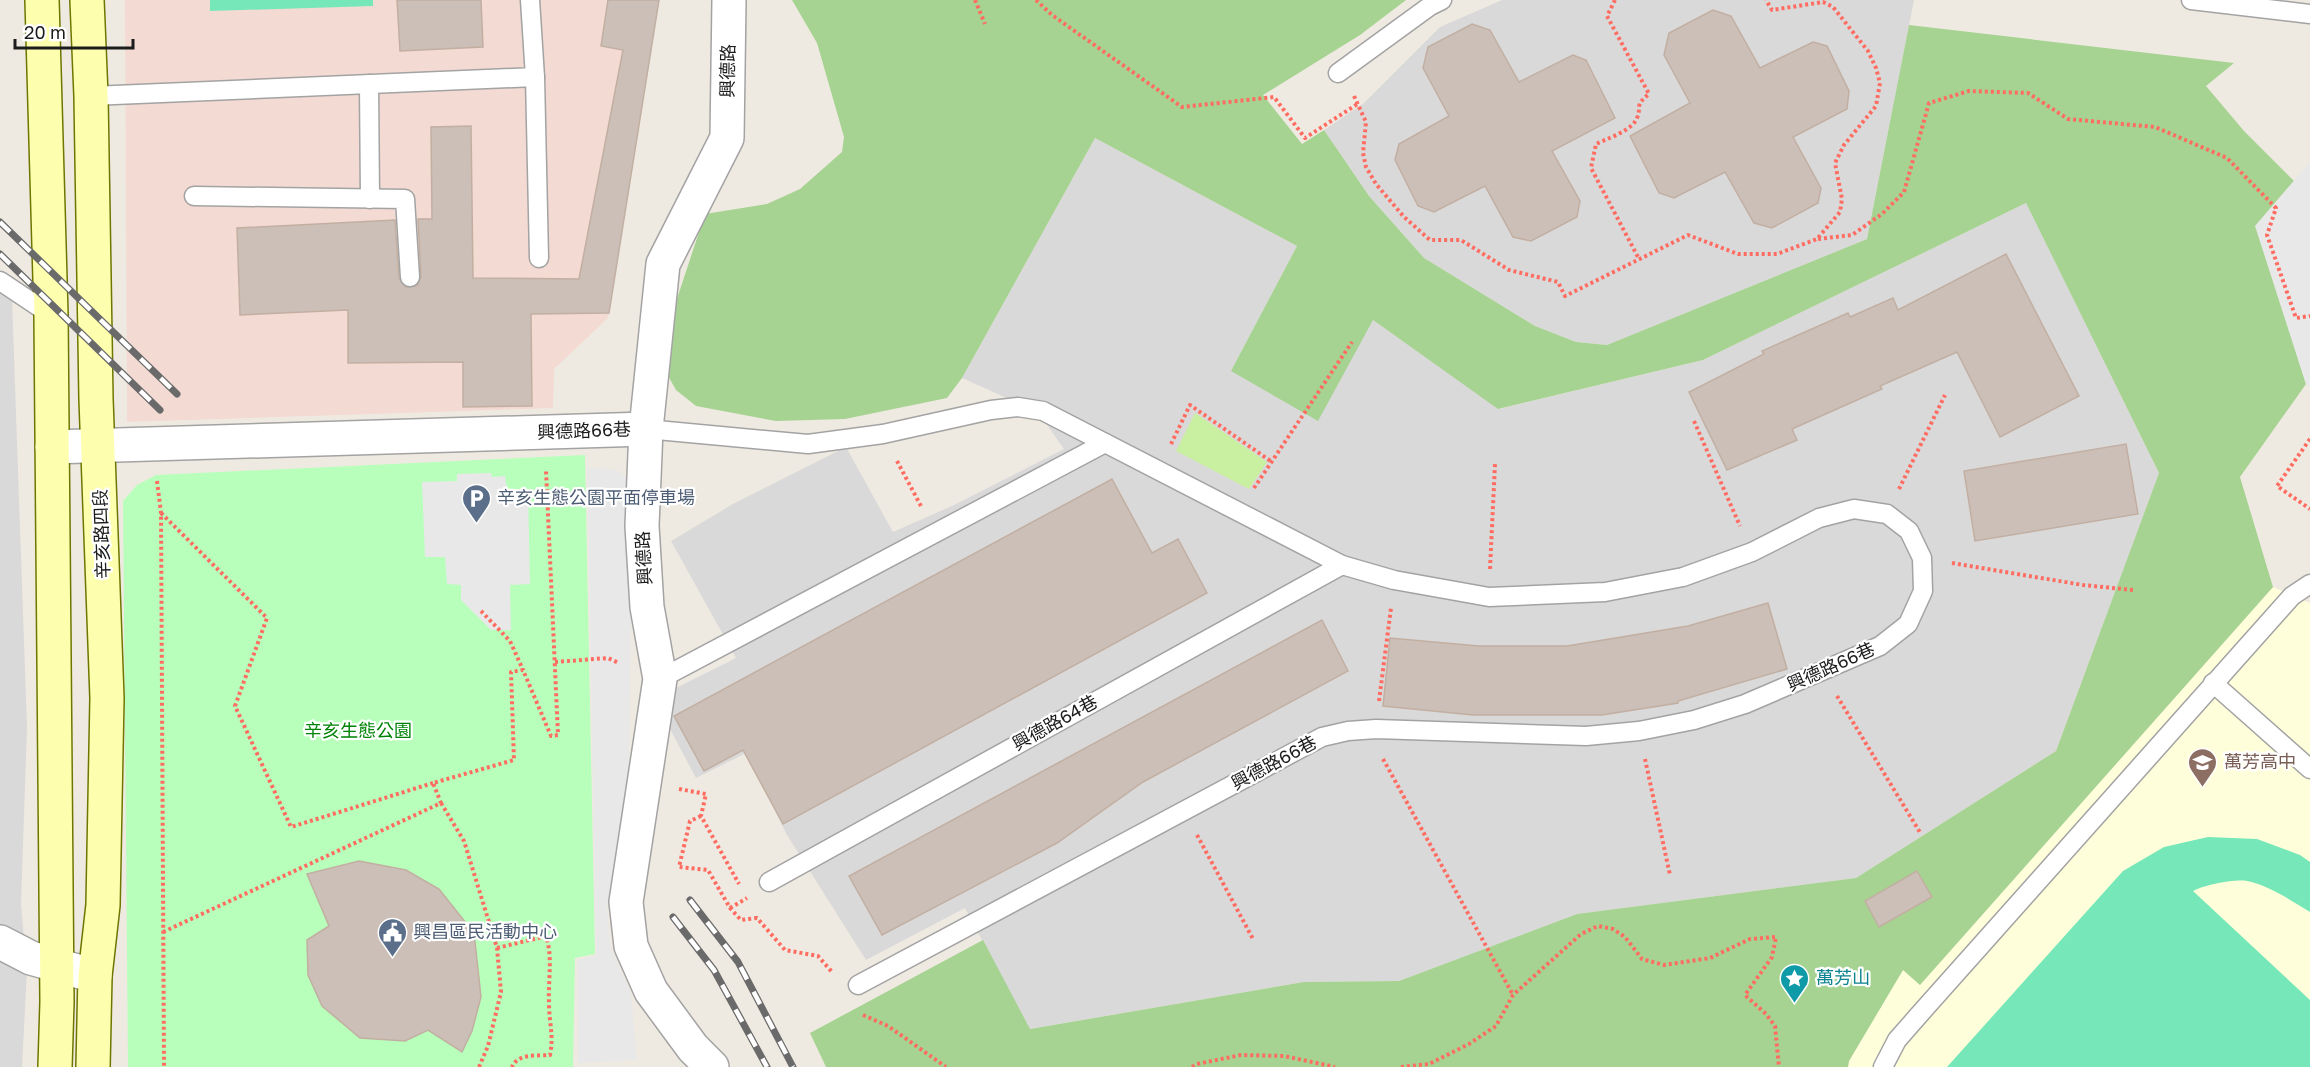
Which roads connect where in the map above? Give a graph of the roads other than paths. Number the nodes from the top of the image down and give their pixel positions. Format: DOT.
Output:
graph roads {
  1 [pos="42,0"];
  2 [pos="87,0"];
  3 [pos="530,0"];
  4 [pos="729,0"];
  5 [pos="1442,0"];
  6 [pos="2191,0"];
  7 [pos="2310,14"];
  8 [pos="1338,73"];
  9 [pos="535,77"];
  10 [pos="369,84"];
  11 [pos="91,96"];
  12 [pos="194,196"];
  13 [pos="370,199"];
  14 [pos="539,258"];
  15 [pos="410,278"];
  16 [pos="0,281"];
  17 [pos="51,315"];
  18 [pos="646,429"];
  19 [pos="1105,444"];
  20 [pos="99,445"];
  21 [pos="52,447"];
  22 [pos="1342,565"];
  23 [pos="2310,584"];
  24 [pos="660,679"];
  25 [pos="2213,683"];
  26 [pos="2310,769"];
  27 [pos="769,882"];
  28 [pos="0,942"];
  29 [pos="56,964"];
  30 [pos="94,976"];
  31 [pos="858,985"];
  32 [pos="55,1067"];
  33 [pos="93,1067"];
  34 [pos="712,1067"];
  35 [pos="1883,1067"];
  1 -- 17 [label="main road"];
  2 -- 11 [label="main road, 辛亥路四段"];
  3 -- 9 [label="lane"];
  4 -- 18 [label="street, 興德路"];
  5 -- 8 [label="lane"];
  6 -- 7 [label="lane"];
  9 -- 10 [label="lane"];
  9 -- 14 [label="lane"];
  10 -- 11 [label="lane"];
  10 -- 13 [label="lane"];
  11 -- 20 [label="main road, 辛亥路四段"];
  12 -- 13 [label="lane"];
  13 -- 15 [label="lane"];
  16 -- 17 [label="lane"];
  17 -- 21 [label="main road"];
  18 -- 19 [label="lane, 興德路66巷"];
  18 -- 20 [label="street, 興德路66巷"];
  18 -- 24 [label="street, 興德路"];
  19 -- 22 [label="lane, 興德路66巷"];
  19 -- 24 [label="lane"];
  20 -- 21 [label="street, 興德路66巷"];
  20 -- 30 [label="main road, 辛亥路四段"];
  21 -- 29 [label="main road"];
  22 -- 27 [label="lane, 興德路64巷"];
  22 -- 31 [label="lane, 興德路66巷"];
  23 -- 25 [label="lane"];
  24 -- 34 [label="street, 興德路"];
  25 -- 26 [label="lane"];
  25 -- 35 [label="lane"];
  28 -- 29 [label="street"];
  29 -- 30 [label="street"];
  29 -- 32 [label="main road"];
  30 -- 33 [label="main road, 辛亥路四段"];
}
